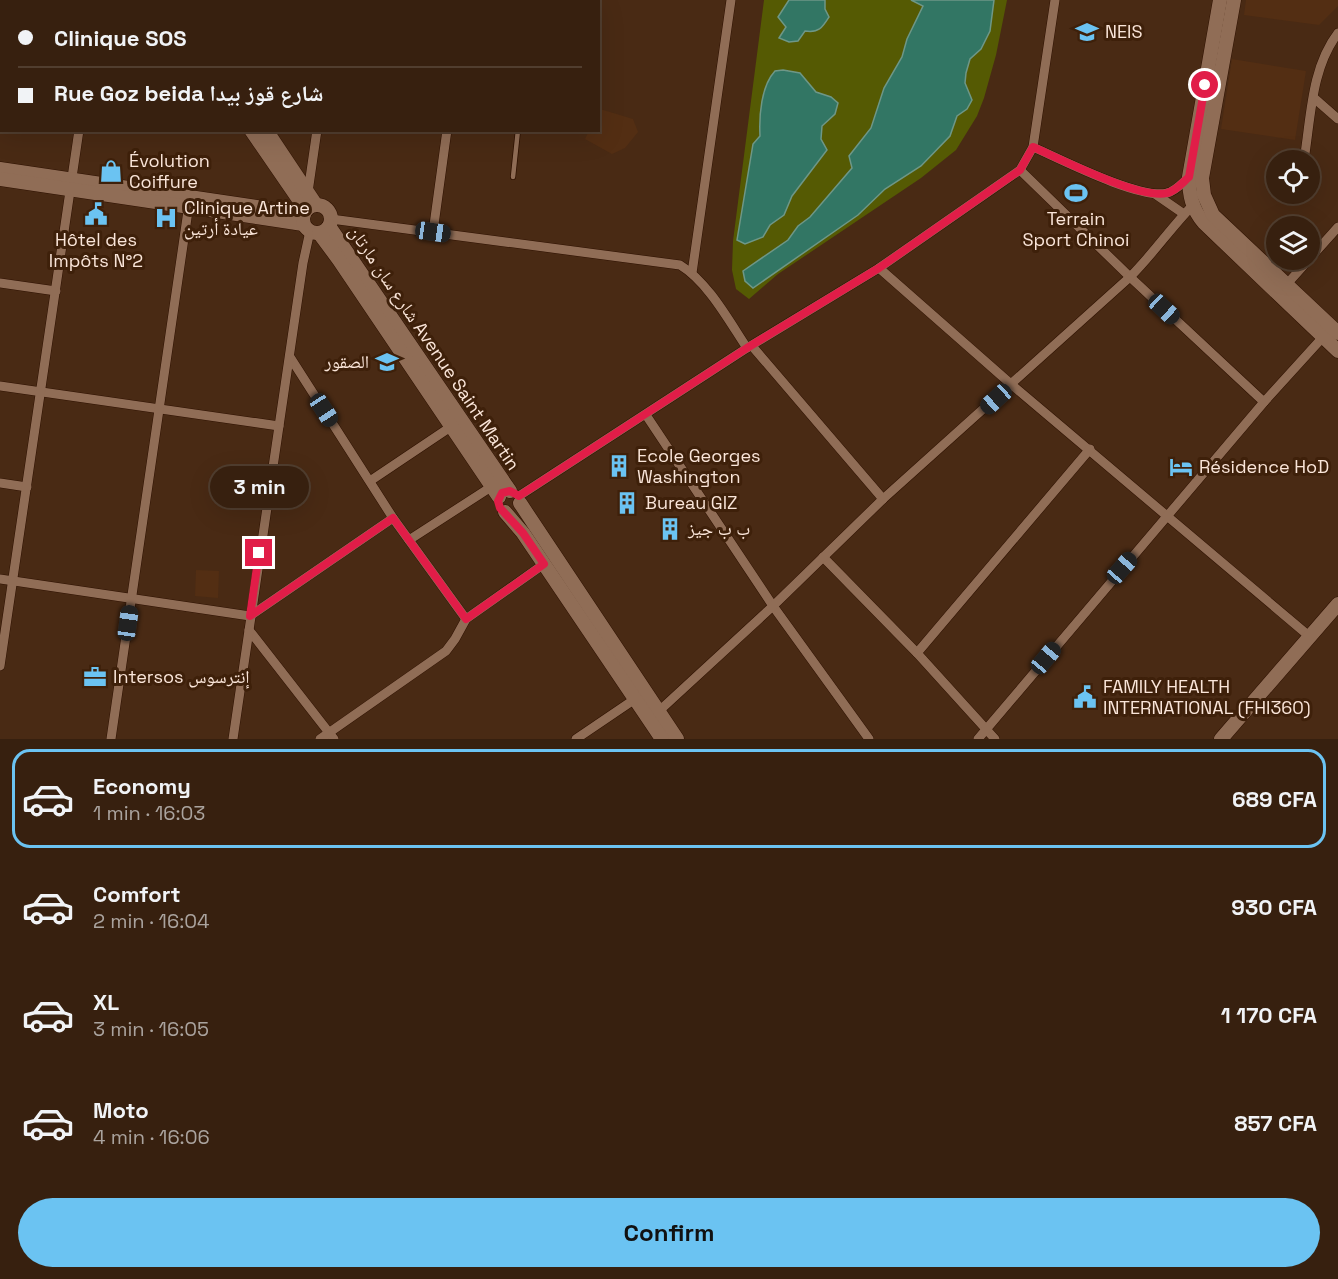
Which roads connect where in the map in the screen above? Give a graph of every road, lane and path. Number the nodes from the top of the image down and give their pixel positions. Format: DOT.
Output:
graph roads {
  1 [pos="731,0"];
  2 [pos="1055,0"];
  3 [pos="1220,0"];
  4 [pos="1234,0"];
  5 [pos="1338,33"];
  6 [pos="1314,98"];
  7 [pos="1338,119"];
  8 [pos="79,132"];
  9 [pos="251,132"];
  10 [pos="267,132"];
  11 [pos="317,132"];
  12 [pos="447,132"];
  13 [pos="518,132"];
  14 [pos="1033,147"];
  15 [pos="1306,150"];
  16 [pos="0,169"];
  17 [pos="1020,170"];
  18 [pos="513,177"];
  19 [pos="1189,177"];
  20 [pos="0,179"];
  21 [pos="71,184"];
  22 [pos="308,192"];
  23 [pos="1155,194"];
  24 [pos="1203,195"];
  25 [pos="190,201"];
  26 [pos="1188,210"];
  27 [pos="315,220"];
  28 [pos="1338,227"];
  29 [pos="433,232"];
  30 [pos="879,268"];
  31 [pos="692,273"];
  32 [pos="1130,277"];
  33 [pos="0,283"];
  34 [pos="1287,284"];
  35 [pos="56,291"];
  36 [pos="1338,333"];
  37 [pos="1323,337"];
  38 [pos="749,347"];
  39 [pos="1338,351"];
  40 [pos="290,357"];
  41 [pos="1012,385"];
  42 [pos="0,386"];
  43 [pos="42,392"];
  44 [pos="1264,402"];
  45 [pos="160,409"];
  46 [pos="646,415"];
  47 [pos="279,426"];
  48 [pos="452,426"];
  49 [pos="1090,449"];
  50 [pos="370,481"];
  51 [pos="0,483"];
  52 [pos="27,487"];
  53 [pos="508,495"];
  54 [pos="883,499"];
  55 [pos="1168,515"];
  56 [pos="393,518"];
  57 [pos="409,540"];
  58 [pos="823,557"];
  59 [pos="544,564"];
  60 [pos="0,579"];
  61 [pos="12,581"];
  62 [pos="132,600"];
  63 [pos="1338,605"];
  64 [pos="773,606"];
  65 [pos="250,616"];
  66 [pos="466,619"];
  67 [pos="249,630"];
  68 [pos="1309,636"];
  69 [pos="917,653"];
  70 [pos="0,666"];
  71 [pos="635,699"];
  72 [pos="658,711"];
  73 [pos="986,729"];
  74 [pos="332,736"];
  75 [pos="111,739"];
  76 [pos="233,739"];
  77 [pos="320,739"];
  78 [pos="576,739"];
  79 [pos="662,739"];
  80 [pos="678,739"];
  81 [pos="869,739"];
  82 [pos="978,739"];
  83 [pos="995,739"];
  84 [pos="1221,739"];
  1 -- 31 [label="street"];
  2 -- 14 [label="street"];
  3 -- 19 [label="main road"];
  4 -- 24 [label="main road"];
  5 -- 6 [label="street"];
  6 -- 7 [label="street"];
  6 -- 15 [label="street"];
  8 -- 21 [label="street"];
  9 -- 27 [label="main road, شارع سان مارتان Avenue Saint Martin"];
  10 -- 22 [label="main road, شارع سان مارتان Avenue Saint Martin"];
  11 -- 22 [label="street"];
  12 -- 29 [label="street"];
  13 -- 18 [label="lane"];
  14 -- 17 [label="street"];
  14 -- 23 [label="street"];
  16 -- 21 [label="main road"];
  17 -- 30 [label="street"];
  17 -- 32 [label="street"];
  19 -- 23 [label="street"];
  19 -- 26 [label="main road"];
  20 -- 21 [label="main road"];
  21 -- 25 [label="main road"];
  21 -- 35 [label="street"];
  22 -- 27 [label="main road, شارع سان مارتان Avenue Saint Martin"];
  23 -- 26 [label="street"];
  24 -- 26 [label="street"];
  24 -- 34 [label="main road"];
  25 -- 27 [label="main road"];
  25 -- 45 [label="street"];
  26 -- 32 [label="street"];
  26 -- 37 [label="main road"];
  27 -- 29 [label="street"];
  27 -- 40 [label="street"];
  27 -- 48 [label="main road, شارع سان مارتان Avenue Saint Martin"];
  27 -- 53 [label="main road, شارع سان مارتان Avenue Saint Martin"];
  28 -- 34 [label="street"];
  29 -- 31 [label="street"];
  30 -- 38 [label="street"];
  30 -- 41 [label="street"];
  31 -- 38 [label="street"];
  32 -- 41 [label="street"];
  32 -- 44 [label="street"];
  33 -- 35 [label="street"];
  34 -- 36 [label="main road"];
  35 -- 43 [label="street"];
  37 -- 39 [label="main road"];
  37 -- 44 [label="street"];
  38 -- 46 [label="street"];
  38 -- 54 [label="street"];
  40 -- 47 [label="street"];
  40 -- 50 [label="street"];
  41 -- 49 [label="street"];
  41 -- 54 [label="street"];
  42 -- 43 [label="street"];
  43 -- 45 [label="street"];
  43 -- 52 [label="street"];
  44 -- 55 [label="street"];
  45 -- 47 [label="street"];
  45 -- 62 [label="street"];
  46 -- 53 [label="street"];
  46 -- 64 [label="street"];
  47 -- 65 [label="street"];
  48 -- 50 [label="street"];
  48 -- 53 [label="main road, شارع سان مارتان Avenue Saint Martin"];
  49 -- 55 [label="street"];
  49 -- 69 [label="street"];
  50 -- 56 [label="street"];
  51 -- 52 [label="street"];
  52 -- 61 [label="street"];
  53 -- 57 [label="street"];
  53 -- 59 [label="main road"];
  53 -- 72 [label="main road, شارع سان مارتان Avenue Saint Martin"];
  54 -- 58 [label="street"];
  55 -- 68 [label="street"];
  55 -- 73 [label="street"];
  56 -- 57 [label="street"];
  56 -- 65 [label="street"];
  57 -- 66 [label="street"];
  58 -- 64 [label="street"];
  58 -- 69 [label="street"];
  59 -- 66 [label="street"];
  59 -- 71 [label="main road"];
  60 -- 61 [label="street"];
  61 -- 62 [label="street"];
  61 -- 70 [label="street"];
  62 -- 65 [label="street"];
  62 -- 75 [label="street"];
  63 -- 68 [label="main road"];
  64 -- 72 [label="street"];
  64 -- 81 [label="street"];
  65 -- 67 [label="street"];
  66 -- 74 [label="street"];
  67 -- 74 [label="street"];
  67 -- 76 [label="street"];
  68 -- 84 [label="main road"];
  69 -- 73 [label="street"];
  71 -- 78 [label="street"];
  71 -- 79 [label="main road"];
  72 -- 80 [label="main road, شارع سان مارتان Avenue Saint Martin"];
  73 -- 82 [label="street"];
  73 -- 83 [label="street"];
  74 -- 77 [label="street"];
}
